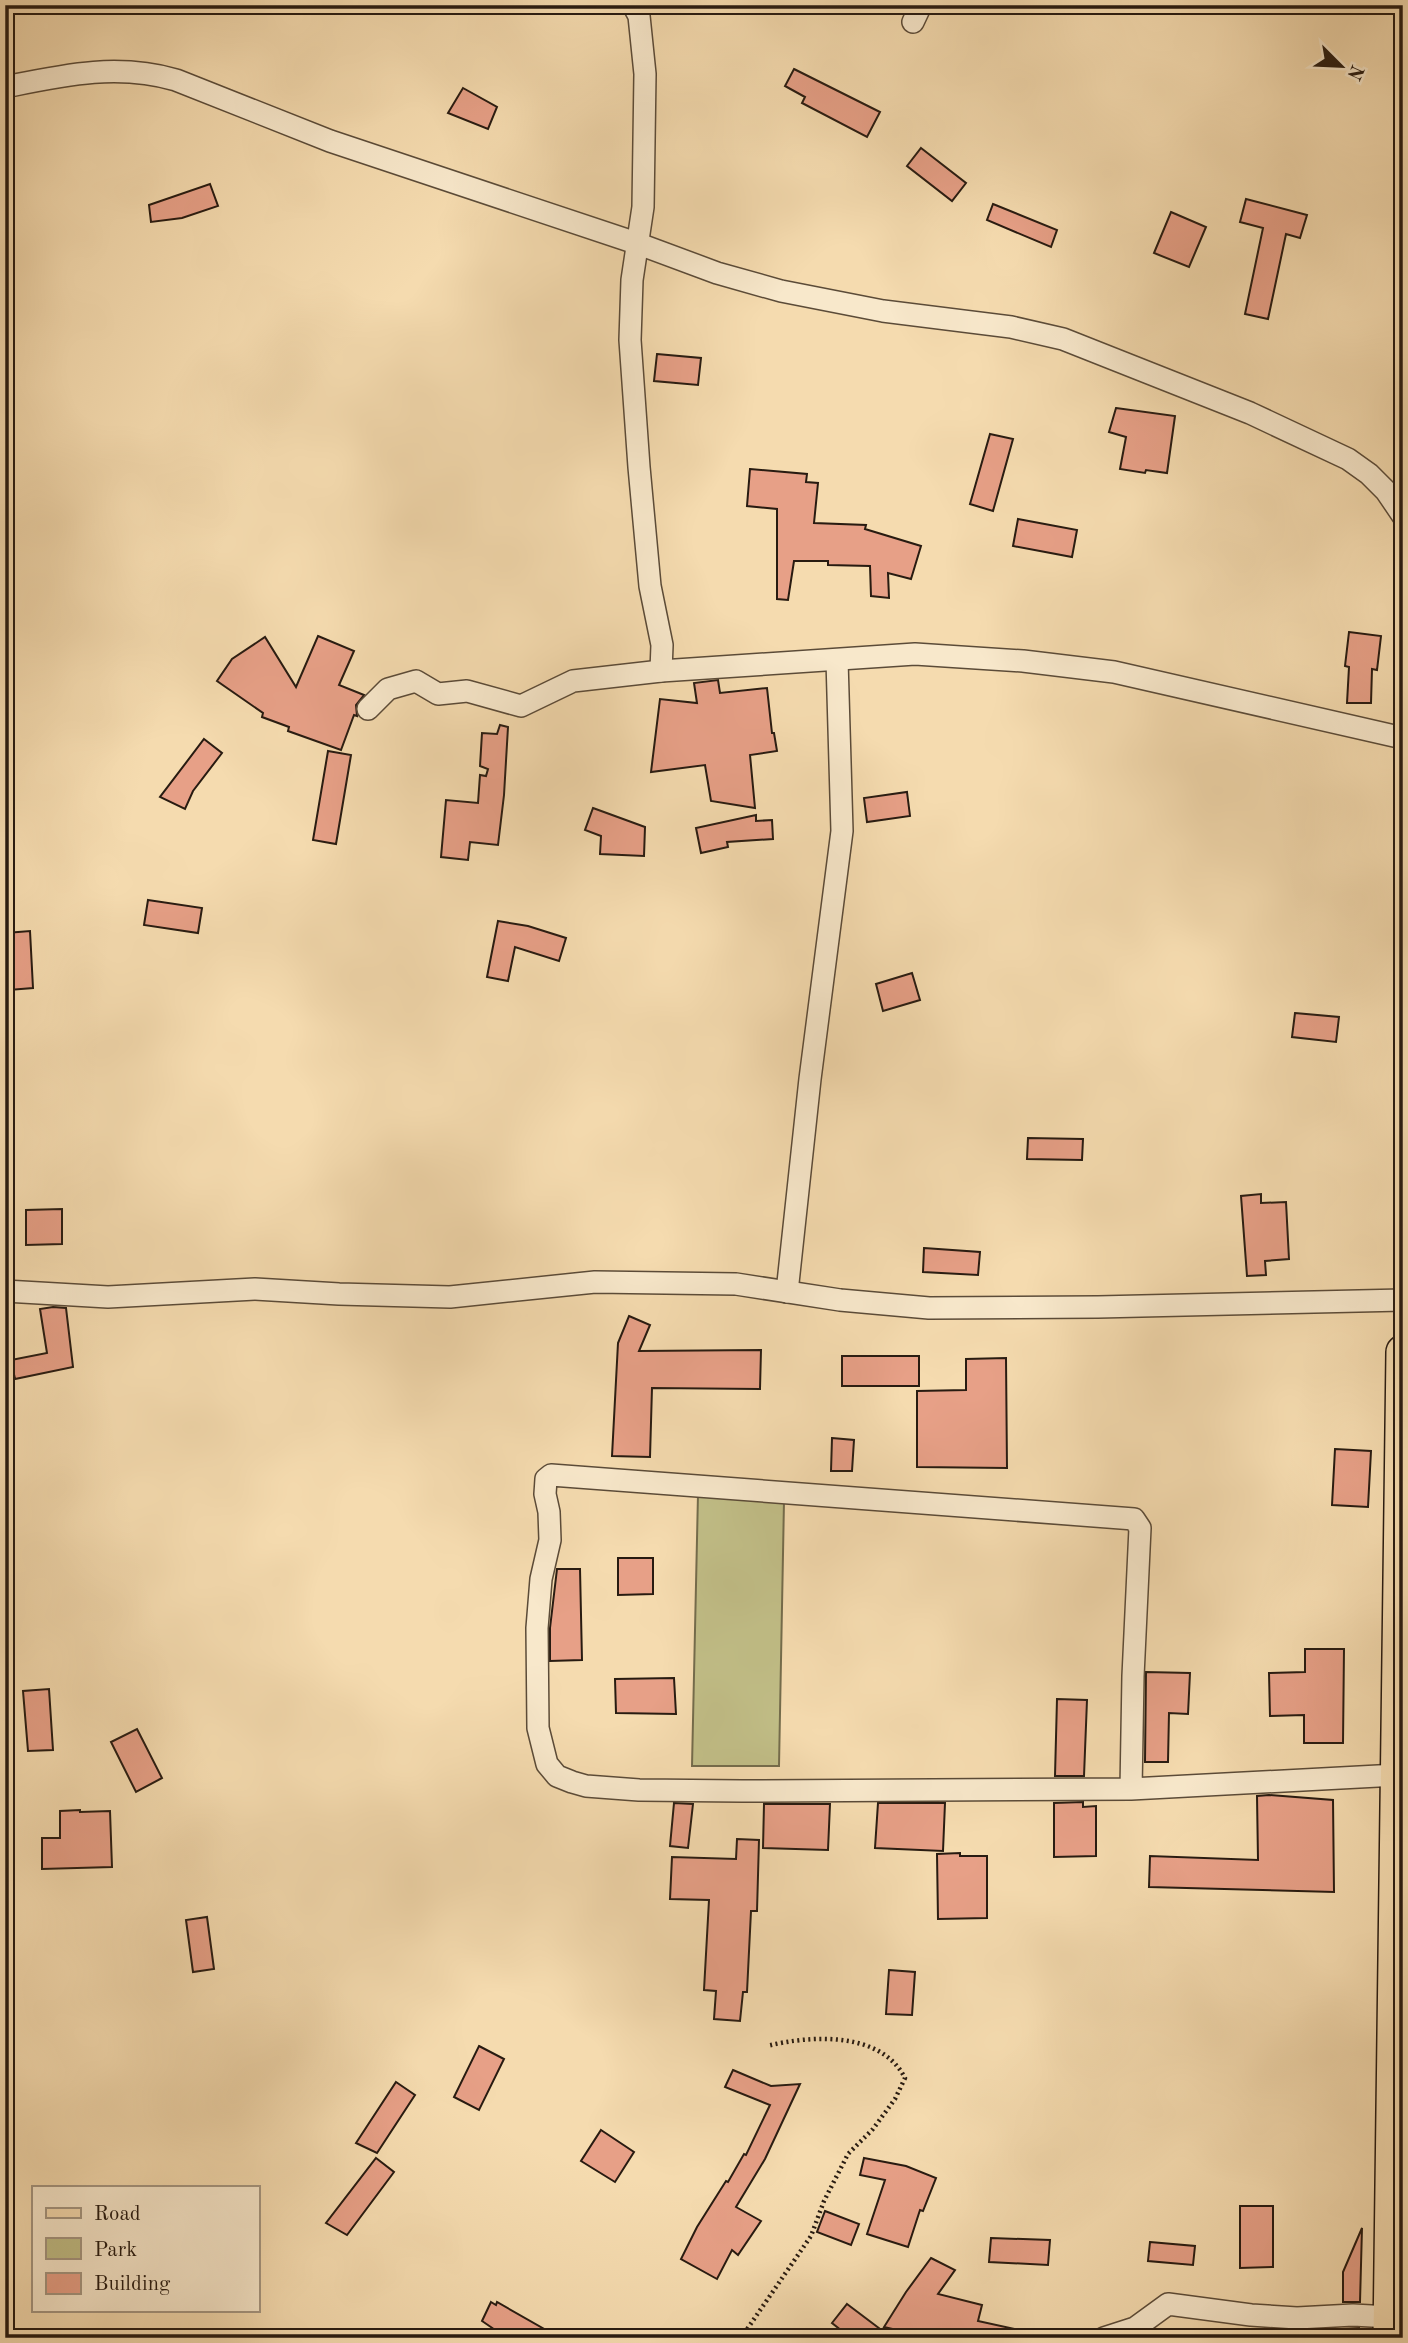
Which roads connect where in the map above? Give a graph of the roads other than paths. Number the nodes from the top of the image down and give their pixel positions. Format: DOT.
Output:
graph roads {
  1 [pos="634,5"];
  2 [pos="5,86"];
  3 [pos="639,244"];
  4 [pos="1403,516"];
  5 [pos="837,660"];
  6 [pos="661,671"];
  7 [pos="368,709"];
  8 [pos="1403,738"];
  9 [pos="5,1291"];
  10 [pos="787,1292"];
  11 [pos="1403,1300"];
  12 [pos="1403,1352"];
  13 [pos="1400,1701"];
  14 [pos="1397,1775"];
  15 [pos="1131,1789"];
  16 [pos="1393,2325"];
  17 [pos="1104,2338"];
  1 -- 3 [label="street"];
  2 -- 3 [label="street"];
  3 -- 4 [label="street"];
  3 -- 6 [label="street"];
  5 -- 6 [label="street"];
  5 -- 8 [label="street"];
  5 -- 10 [label="street"];
  6 -- 7 [label="street"];
  9 -- 10 [label="street"];
  10 -- 11 [label="street"];
  12 -- 13 [label="main road"];
  13 -- 14 [label="main road"];
  14 -- 15 [label="street"];
  14 -- 16 [label="main road"];
  15 -- 15 [label="street"];
  16 -- 17 [label="street"];
}
